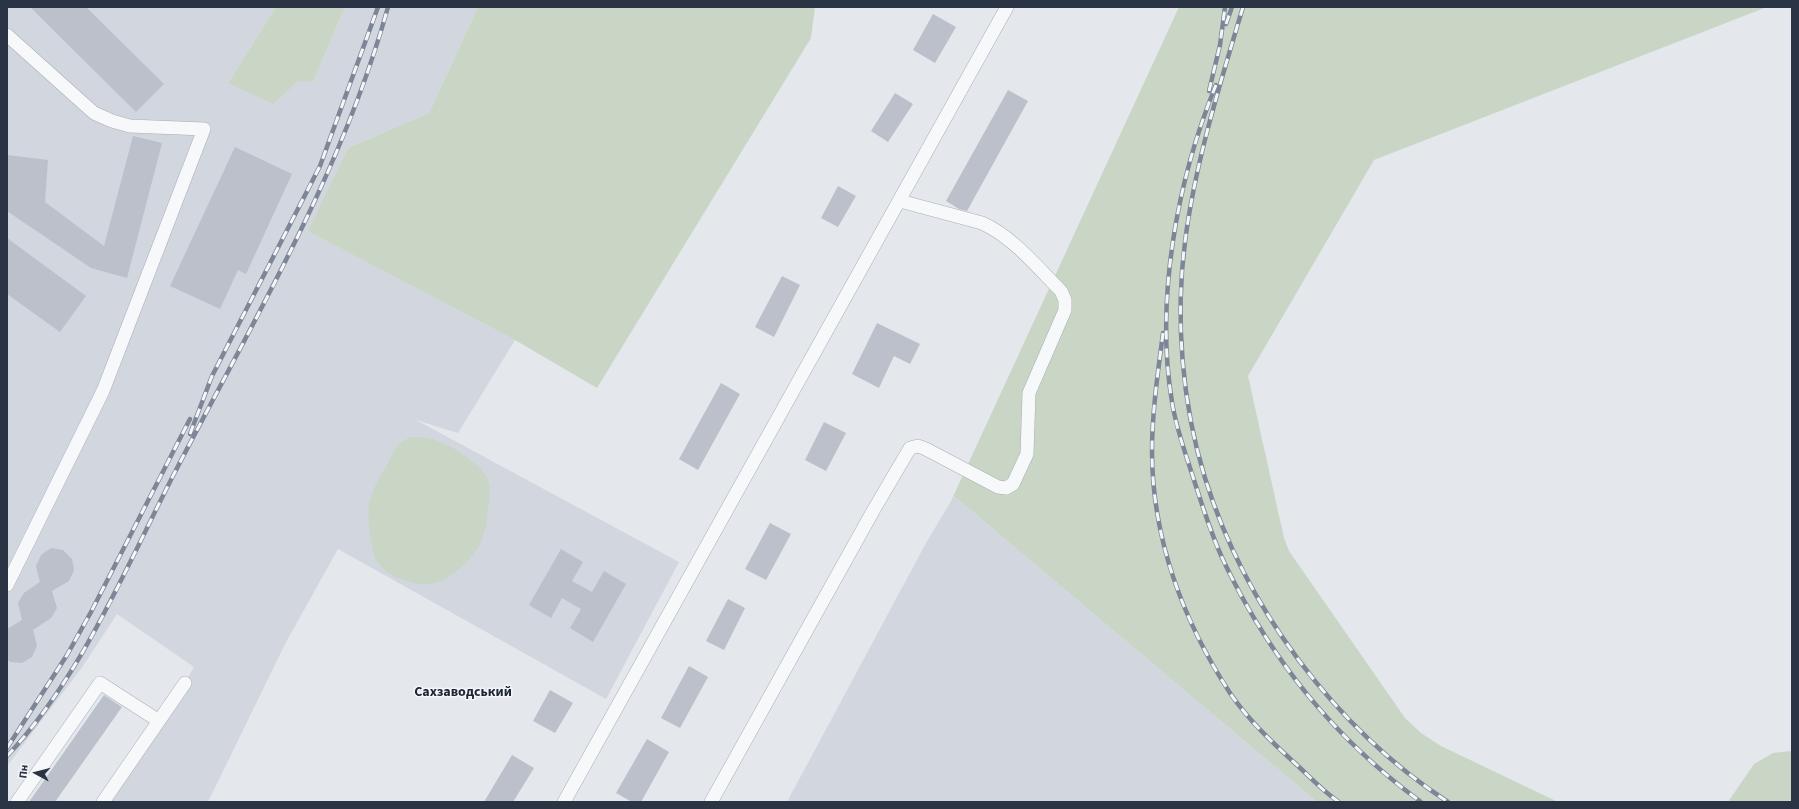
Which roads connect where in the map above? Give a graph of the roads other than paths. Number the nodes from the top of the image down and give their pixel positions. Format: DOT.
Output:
graph roads {
  1 [pos="1007,7"];
  2 [pos="7,35"];
  3 [pos="900,201"];
  4 [pos="7,584"];
  5 [pos="185,683"];
  6 [pos="159,720"];
  7 [pos="17,802"];
  8 [pos="103,802"];
  9 [pos="564,802"];
  10 [pos="711,802"];
  1 -- 3 [label="street"];
  2 -- 4 [label="street"];
  3 -- 9 [label="street"];
  3 -- 10 [label="street"];
  5 -- 6 [label="street"];
  6 -- 7 [label="street"];
  6 -- 8 [label="street"];
}
